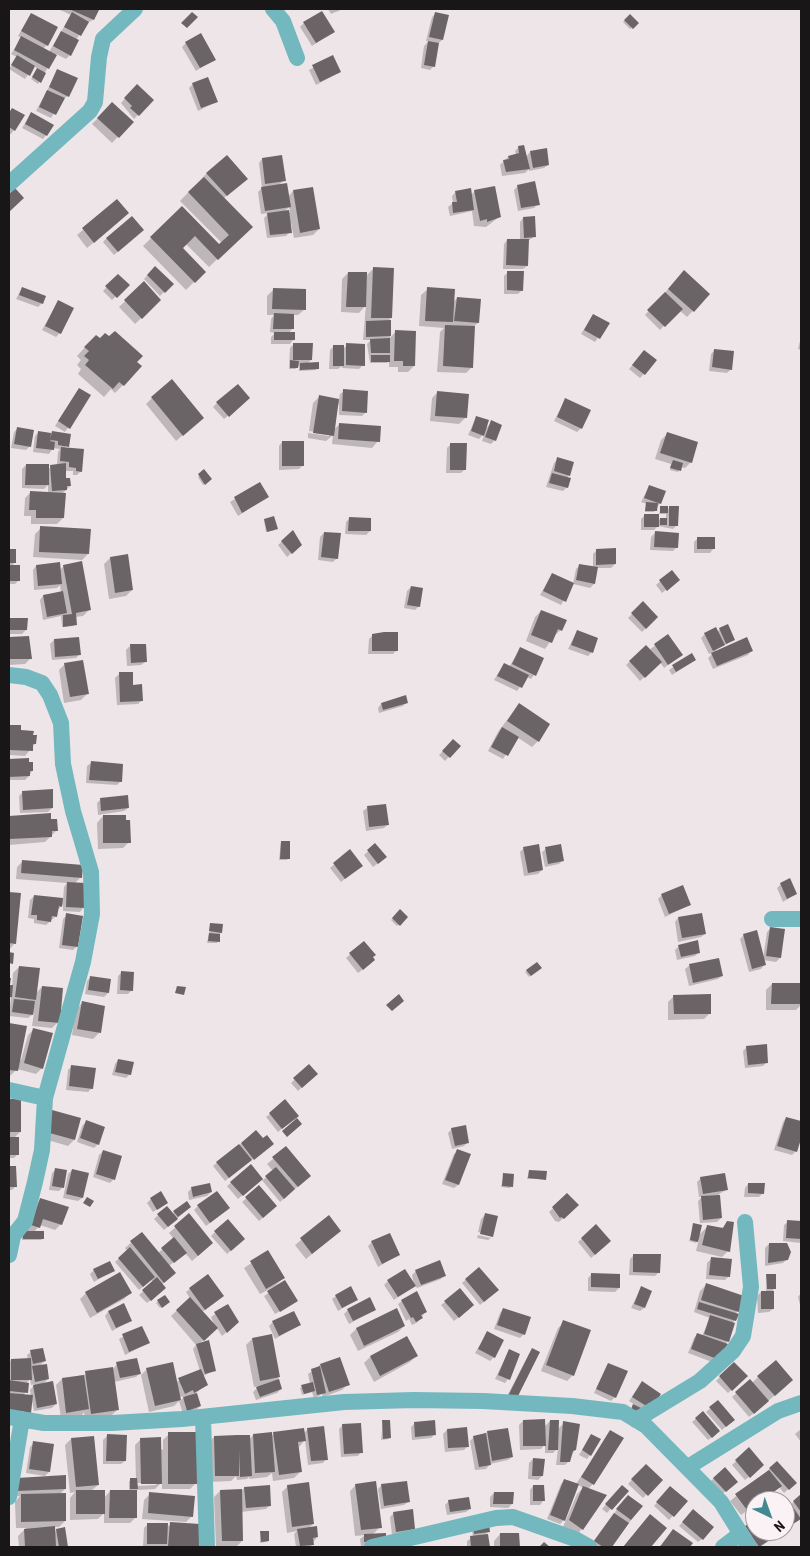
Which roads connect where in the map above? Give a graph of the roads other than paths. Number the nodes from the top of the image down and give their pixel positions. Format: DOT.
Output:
graph roads {
  1 [pos="135,9"];
  2 [pos="273,9"];
  3 [pos="297,58"];
  4 [pos="9,184"];
  5 [pos="9,675"];
  6 [pos="772,919"];
  7 [pos="801,919"];
  8 [pos="9,1090"];
  9 [pos="45,1098"];
  10 [pos="745,1222"];
  11 [pos="9,1255"];
  12 [pos="801,1404"];
  13 [pos="203,1417"];
  14 [pos="15,1418"];
  15 [pos="636,1420"];
  16 [pos="688,1467"];
  17 [pos="9,1497"];
  18 [pos="745,1540"];
  19 [pos="207,1547"];
  20 [pos="372,1547"];
  21 [pos="589,1547"];
  22 [pos="723,1547"];
  1 -- 4 [label="street"];
  2 -- 3 [label="street"];
  5 -- 9 [label="street"];
  6 -- 7 [label="street"];
  8 -- 9 [label="street"];
  9 -- 11 [label="street"];
  10 -- 15 [label="street"];
  12 -- 16 [label="street"];
  13 -- 14 [label="street"];
  13 -- 15 [label="street"];
  13 -- 19 [label="street"];
  14 -- 17 [label="street"];
  15 -- 16 [label="street"];
  16 -- 18 [label="street"];
  18 -- 22 [label="street"];
  20 -- 21 [label="street"];
}
